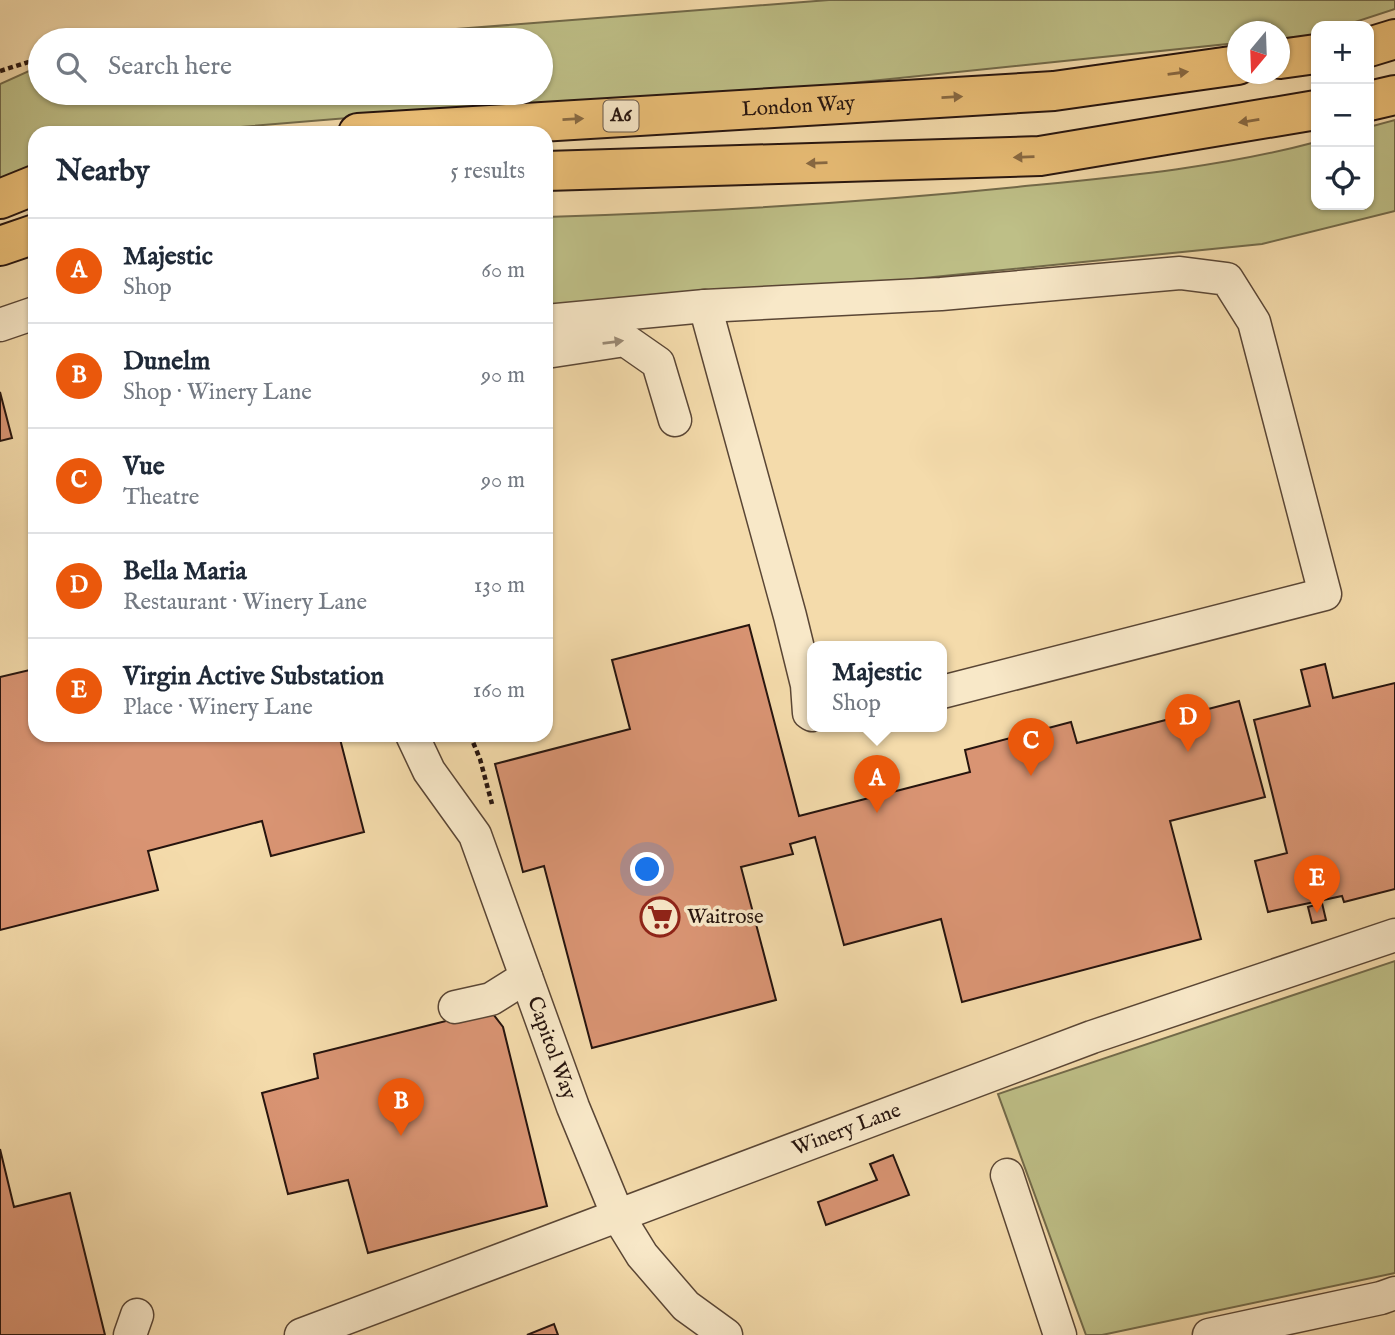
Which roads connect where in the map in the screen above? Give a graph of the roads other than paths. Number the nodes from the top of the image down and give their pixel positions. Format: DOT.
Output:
graph roads {
  1 [pos="1311,55"];
  2 [pos="1290,58"];
  3 [pos="1227,66"];
  4 [pos="1311,111"];
  5 [pos="474,126"];
  6 [pos="553,171"];
  7 [pos="28,188"];
  8 [pos="0,199"];
  9 [pos="28,236"];
  10 [pos="0,246"];
  11 [pos="705,306"];
  12 [pos="28,315"];
  13 [pos="553,320"];
  14 [pos="0,325"];
  15 [pos="553,351"];
  16 [pos="676,420"];
  17 [pos="807,685"];
  18 [pos="947,691"];
  19 [pos="415,742"];
  20 [pos="1395,935"];
  21 [pos="526,977"];
  22 [pos="455,1007"];
  23 [pos="1007,1175"];
  24 [pos="618,1216"];
  25 [pos="1395,1293"];
  26 [pos="301,1335"];
  27 [pos="726,1335"];
  28 [pos="1060,1335"];
  29 [pos="1209,1335"];
  1 -- 2 [label="highway"];
  5 -- 3 [label="highway, London Way / A6, one-way"];
  4 -- 6 [label="highway, one-way"];
  7 -- 8 [label="highway"];
  9 -- 10 [label="highway"];
  11 -- 13 [label="street"];
  11 -- 17 [label="street"];
  11 -- 18 [label="street"];
  12 -- 14 [label="street"];
  15 -- 16 [label="street, one-way"];
  19 -- 21 [label="street, Capitol Way"];
  20 -- 24 [label="street, Winery Lane"];
  21 -- 22 [label="street"];
  21 -- 24 [label="street, Capitol Way"];
  23 -- 28 [label="street"];
  24 -- 26 [label="street, Winery Lane"];
  24 -- 27 [label="street, Capitol Way"];
  25 -- 29 [label="street"];
}
